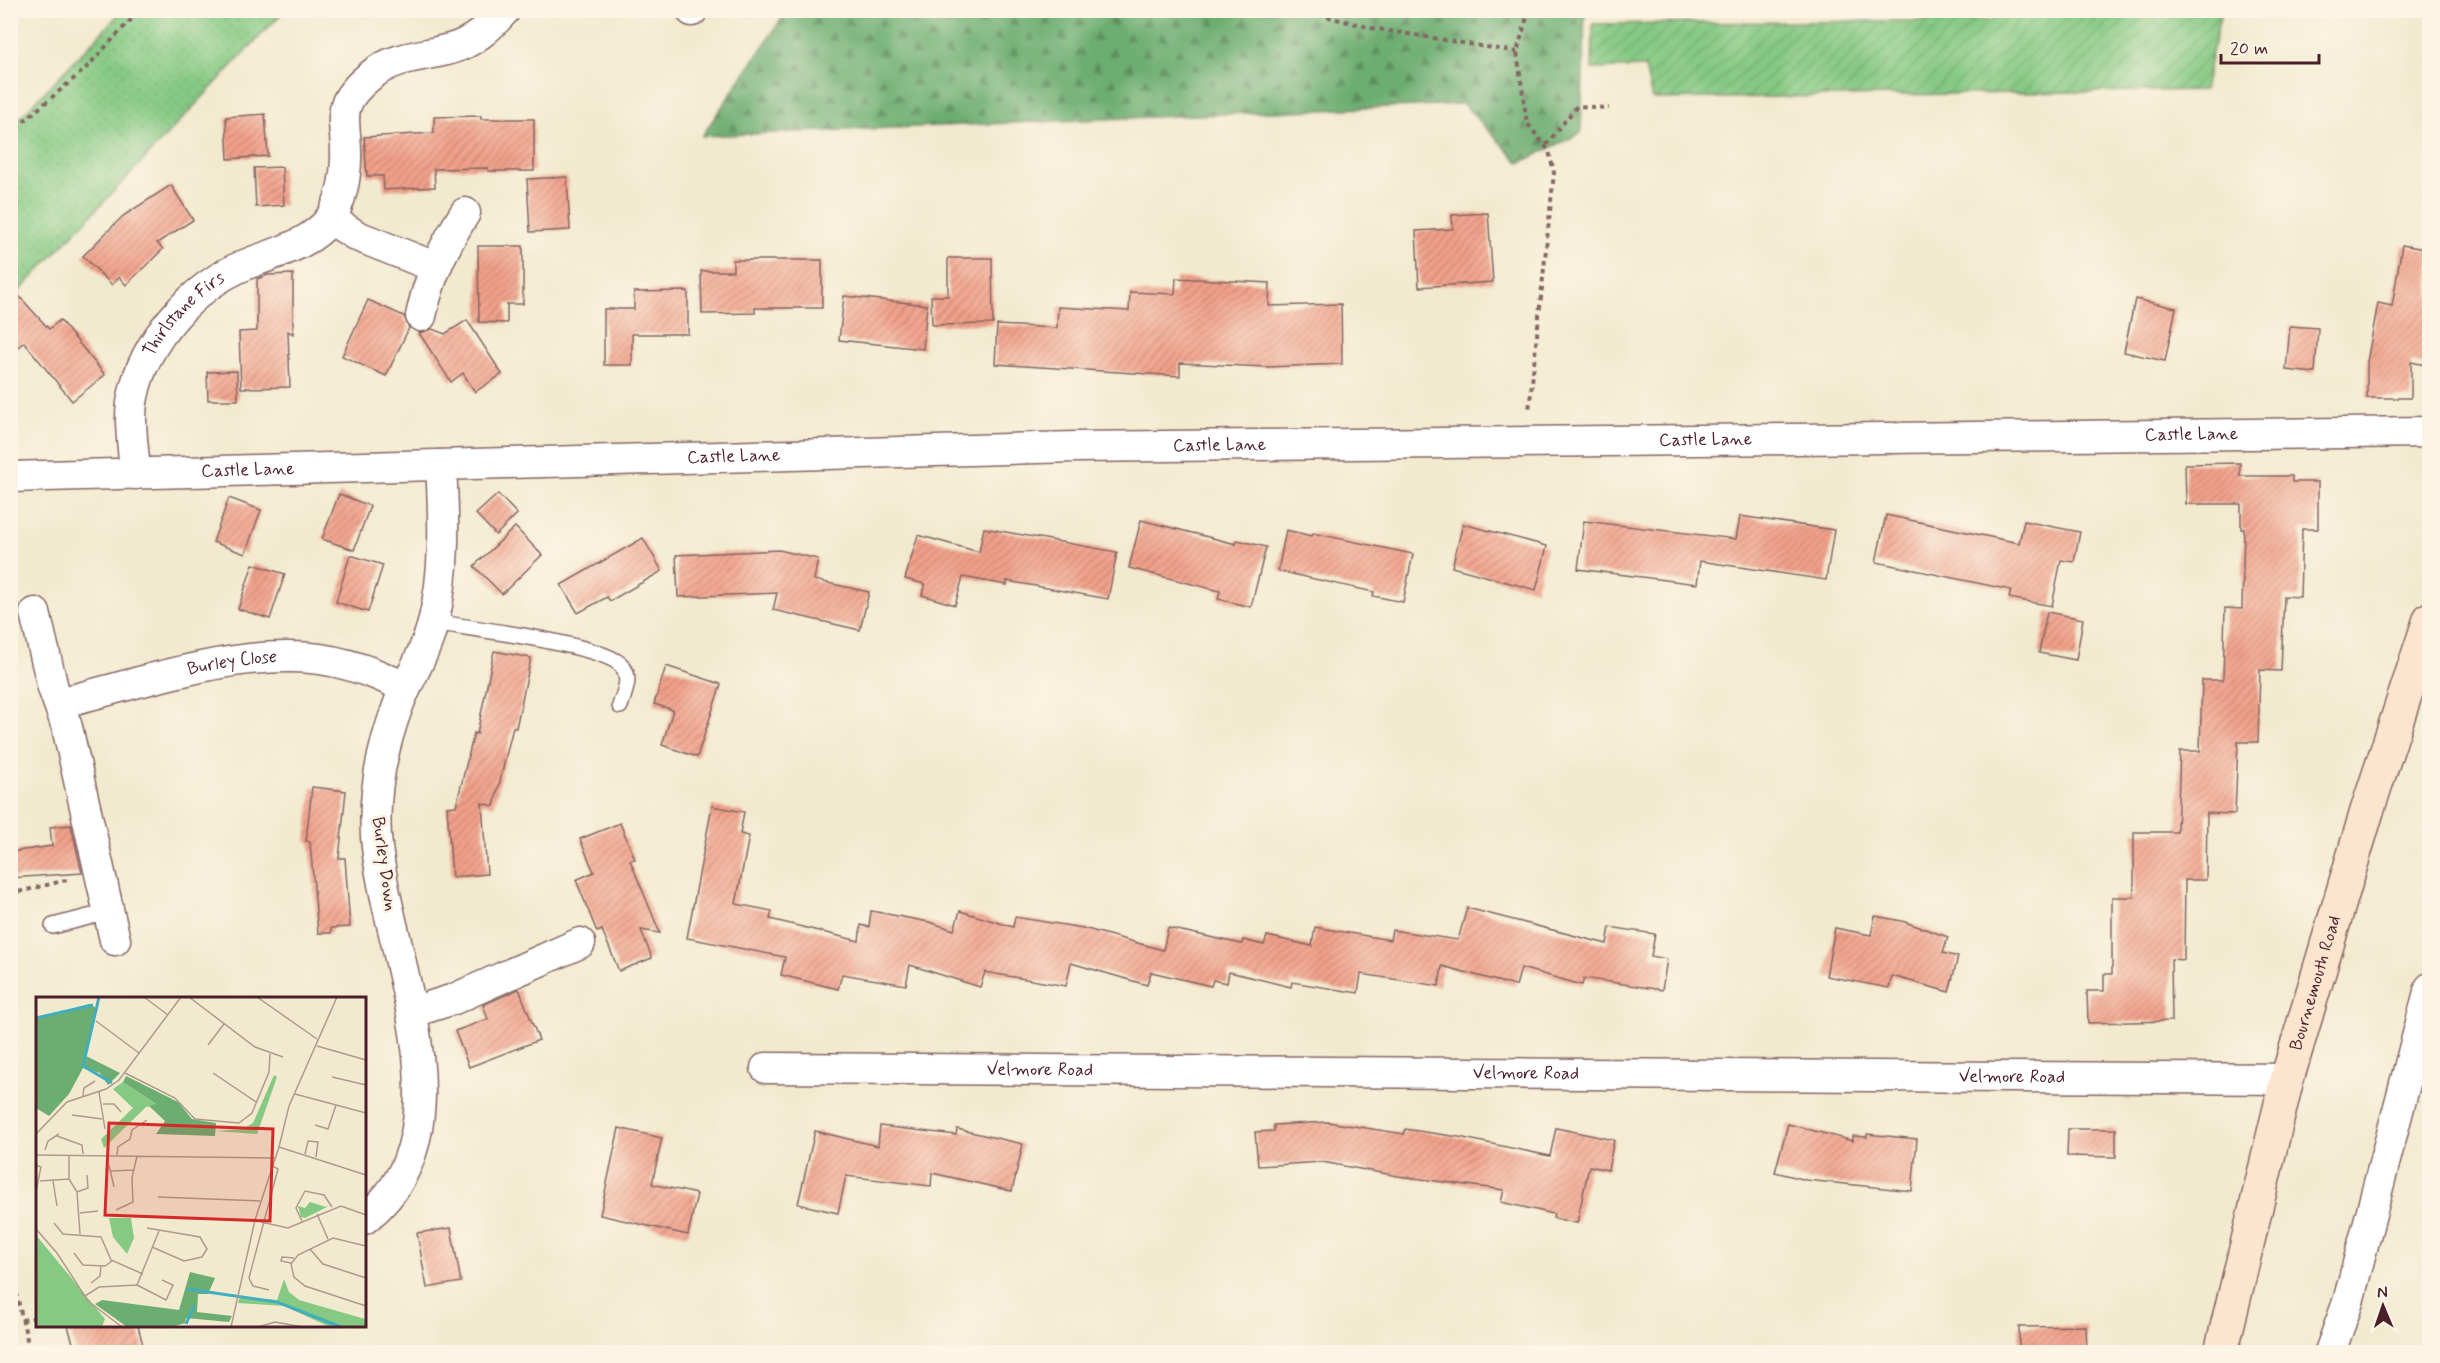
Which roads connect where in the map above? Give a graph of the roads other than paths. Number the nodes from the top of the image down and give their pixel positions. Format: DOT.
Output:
graph roads {
  1 [pos="505,10"];
  2 [pos="465,213"];
  3 [pos="330,219"];
  4 [pos="435,267"];
  5 [pos="421,316"];
  6 [pos="2430,432"];
  7 [pos="441,465"];
  8 [pos="135,474"];
  9 [pos="10,477"];
  10 [pos="35,613"];
  11 [pos="2430,619"];
  12 [pos="433,622"];
  13 [pos="406,688"];
  14 [pos="59,703"];
  15 [pos="620,706"];
  16 [pos="53,926"];
  17 [pos="112,926"];
  18 [pos="580,943"];
  19 [pos="2430,988"];
  20 [pos="413,1012"];
  21 [pos="766,1068"];
  22 [pos="2287,1079"];
  23 [pos="366,1217"];
  24 [pos="2222,1353"];
  25 [pos="2330,1353"];
  1 -- 3 [label="street, Thirlstane Firs"];
  2 -- 4 [label="street"];
  3 -- 4 [label="street"];
  3 -- 8 [label="street, Thirlstane Firs"];
  4 -- 5 [label="street"];
  6 -- 7 [label="street, Castle Lane"];
  7 -- 8 [label="street, Castle Lane"];
  7 -- 12 [label="street, Burley Down"];
  8 -- 9 [label="street, Castle Lane"];
  10 -- 14 [label="street"];
  11 -- 22 [label="street, Bournemouth Road"];
  12 -- 13 [label="street, Burley Down"];
  12 -- 15 [label="lane"];
  13 -- 14 [label="street, Burley Close"];
  13 -- 20 [label="street, Burley Down"];
  14 -- 17 [label="street"];
  16 -- 17 [label="lane"];
  18 -- 20 [label="street"];
  19 -- 25 [label="street"];
  20 -- 23 [label="street, Burley Down"];
  21 -- 22 [label="street, Velmore Road"];
  22 -- 24 [label="street, Bournemouth Road"];
}
